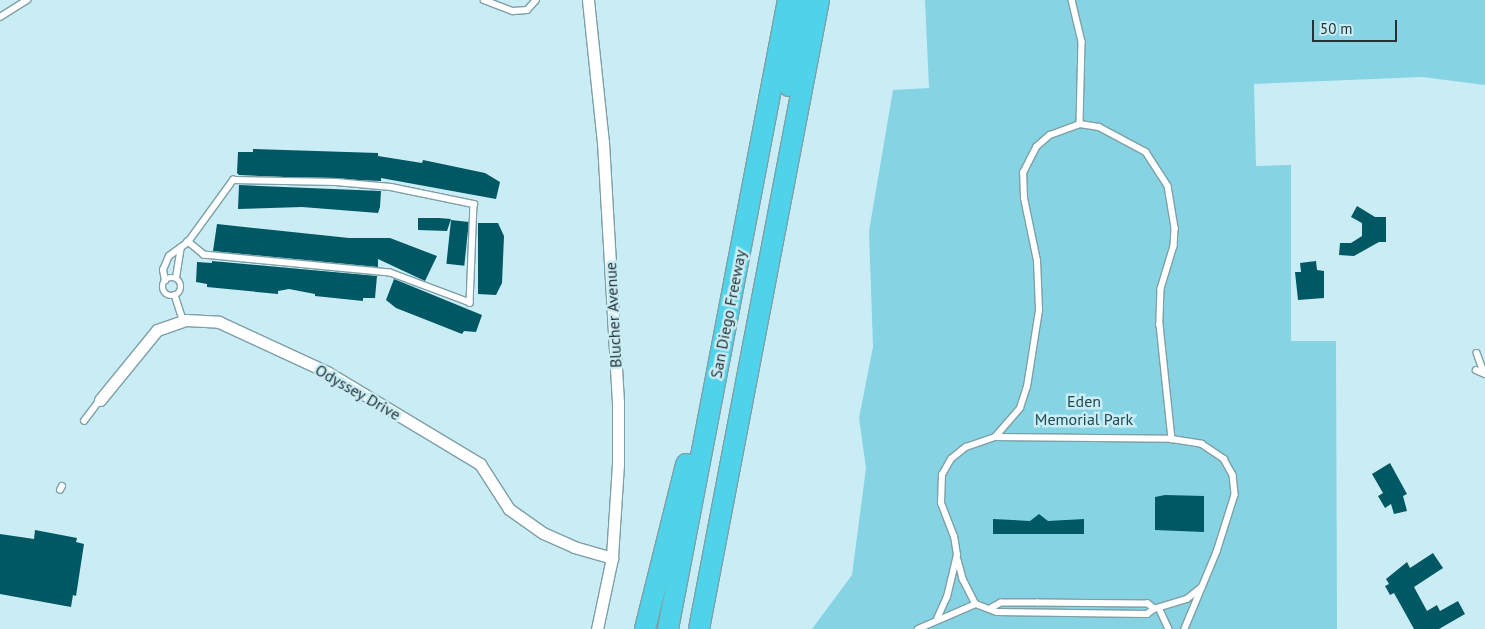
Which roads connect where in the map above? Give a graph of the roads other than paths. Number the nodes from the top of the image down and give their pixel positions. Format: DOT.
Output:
graph roads {
  1 [pos="27,0"];
  2 [pos="484,0"];
  3 [pos="536,0"];
  4 [pos="588,0"];
  5 [pos="788,0"];
  6 [pos="804,0"];
  7 [pos="819,0"];
  8 [pos="1072,0"];
  9 [pos="0,17"];
  10 [pos="1080,124"];
  11 [pos="188,242"];
  12 [pos="181,248"];
  13 [pos="176,278"];
  14 [pos="165,281"];
  15 [pos="175,295"];
  16 [pos="183,320"];
  17 [pos="1477,354"];
  18 [pos="1476,370"];
  19 [pos="1485,373"];
  20 [pos="100,400"];
  21 [pos="84,421"];
  22 [pos="705,429"];
  23 [pos="995,436"];
  24 [pos="1172,439"];
  25 [pos="957,556"];
  26 [pos="612,558"];
  27 [pos="1204,586"];
  28 [pos="976,604"];
  29 [pos="992,608"];
  30 [pos="1157,609"];
  31 [pos="937,619"];
  32 [pos="598,629"];
  33 [pos="645,629"];
  34 [pos="668,629"];
  35 [pos="687,629"];
  36 [pos="699,629"];
  37 [pos="918,629"];
  38 [pos="1169,629"];
  39 [pos="1185,629"];
  1 -- 9 [label="lane"];
  2 -- 3 [label="lane"];
  4 -- 26 [label="street, Blucher Avenue"];
  5 -- 22 [label="highway, San Diego Freeway"];
  6 -- 35 [label="highway"];
  7 -- 36 [label="highway, San Diego Freeway"];
  8 -- 10 [label="lane"];
  10 -- 23 [label="lane"];
  10 -- 24 [label="lane"];
  11 -- 11 [label="lane"];
  11 -- 12 [label="lane"];
  12 -- 13 [label="lane"];
  12 -- 14 [label="lane"];
  13 -- 14 [label="lane"];
  13 -- 15 [label="lane"];
  14 -- 15 [label="lane"];
  15 -- 16 [label="lane"];
  16 -- 20 [label="street, Odyssey Drive"];
  16 -- 26 [label="street, Odyssey Drive"];
  17 -- 19 [label="lane"];
  18 -- 19 [label="lane"];
  20 -- 21 [label="lane"];
  22 -- 33 [label="highway"];
  22 -- 34 [label="highway, San Diego Freeway"];
  23 -- 24 [label="lane"];
  23 -- 25 [label="lane"];
  24 -- 27 [label="lane"];
  25 -- 28 [label="lane"];
  25 -- 31 [label="lane"];
  26 -- 32 [label="street, Blucher Avenue"];
  27 -- 30 [label="lane"];
  27 -- 39 [label="lane"];
  28 -- 29 [label="lane"];
  28 -- 31 [label="lane"];
  29 -- 30 [label="lane"];
  29 -- 30 [label="lane"];
  30 -- 38 [label="lane"];
  31 -- 37 [label="lane"];
}
